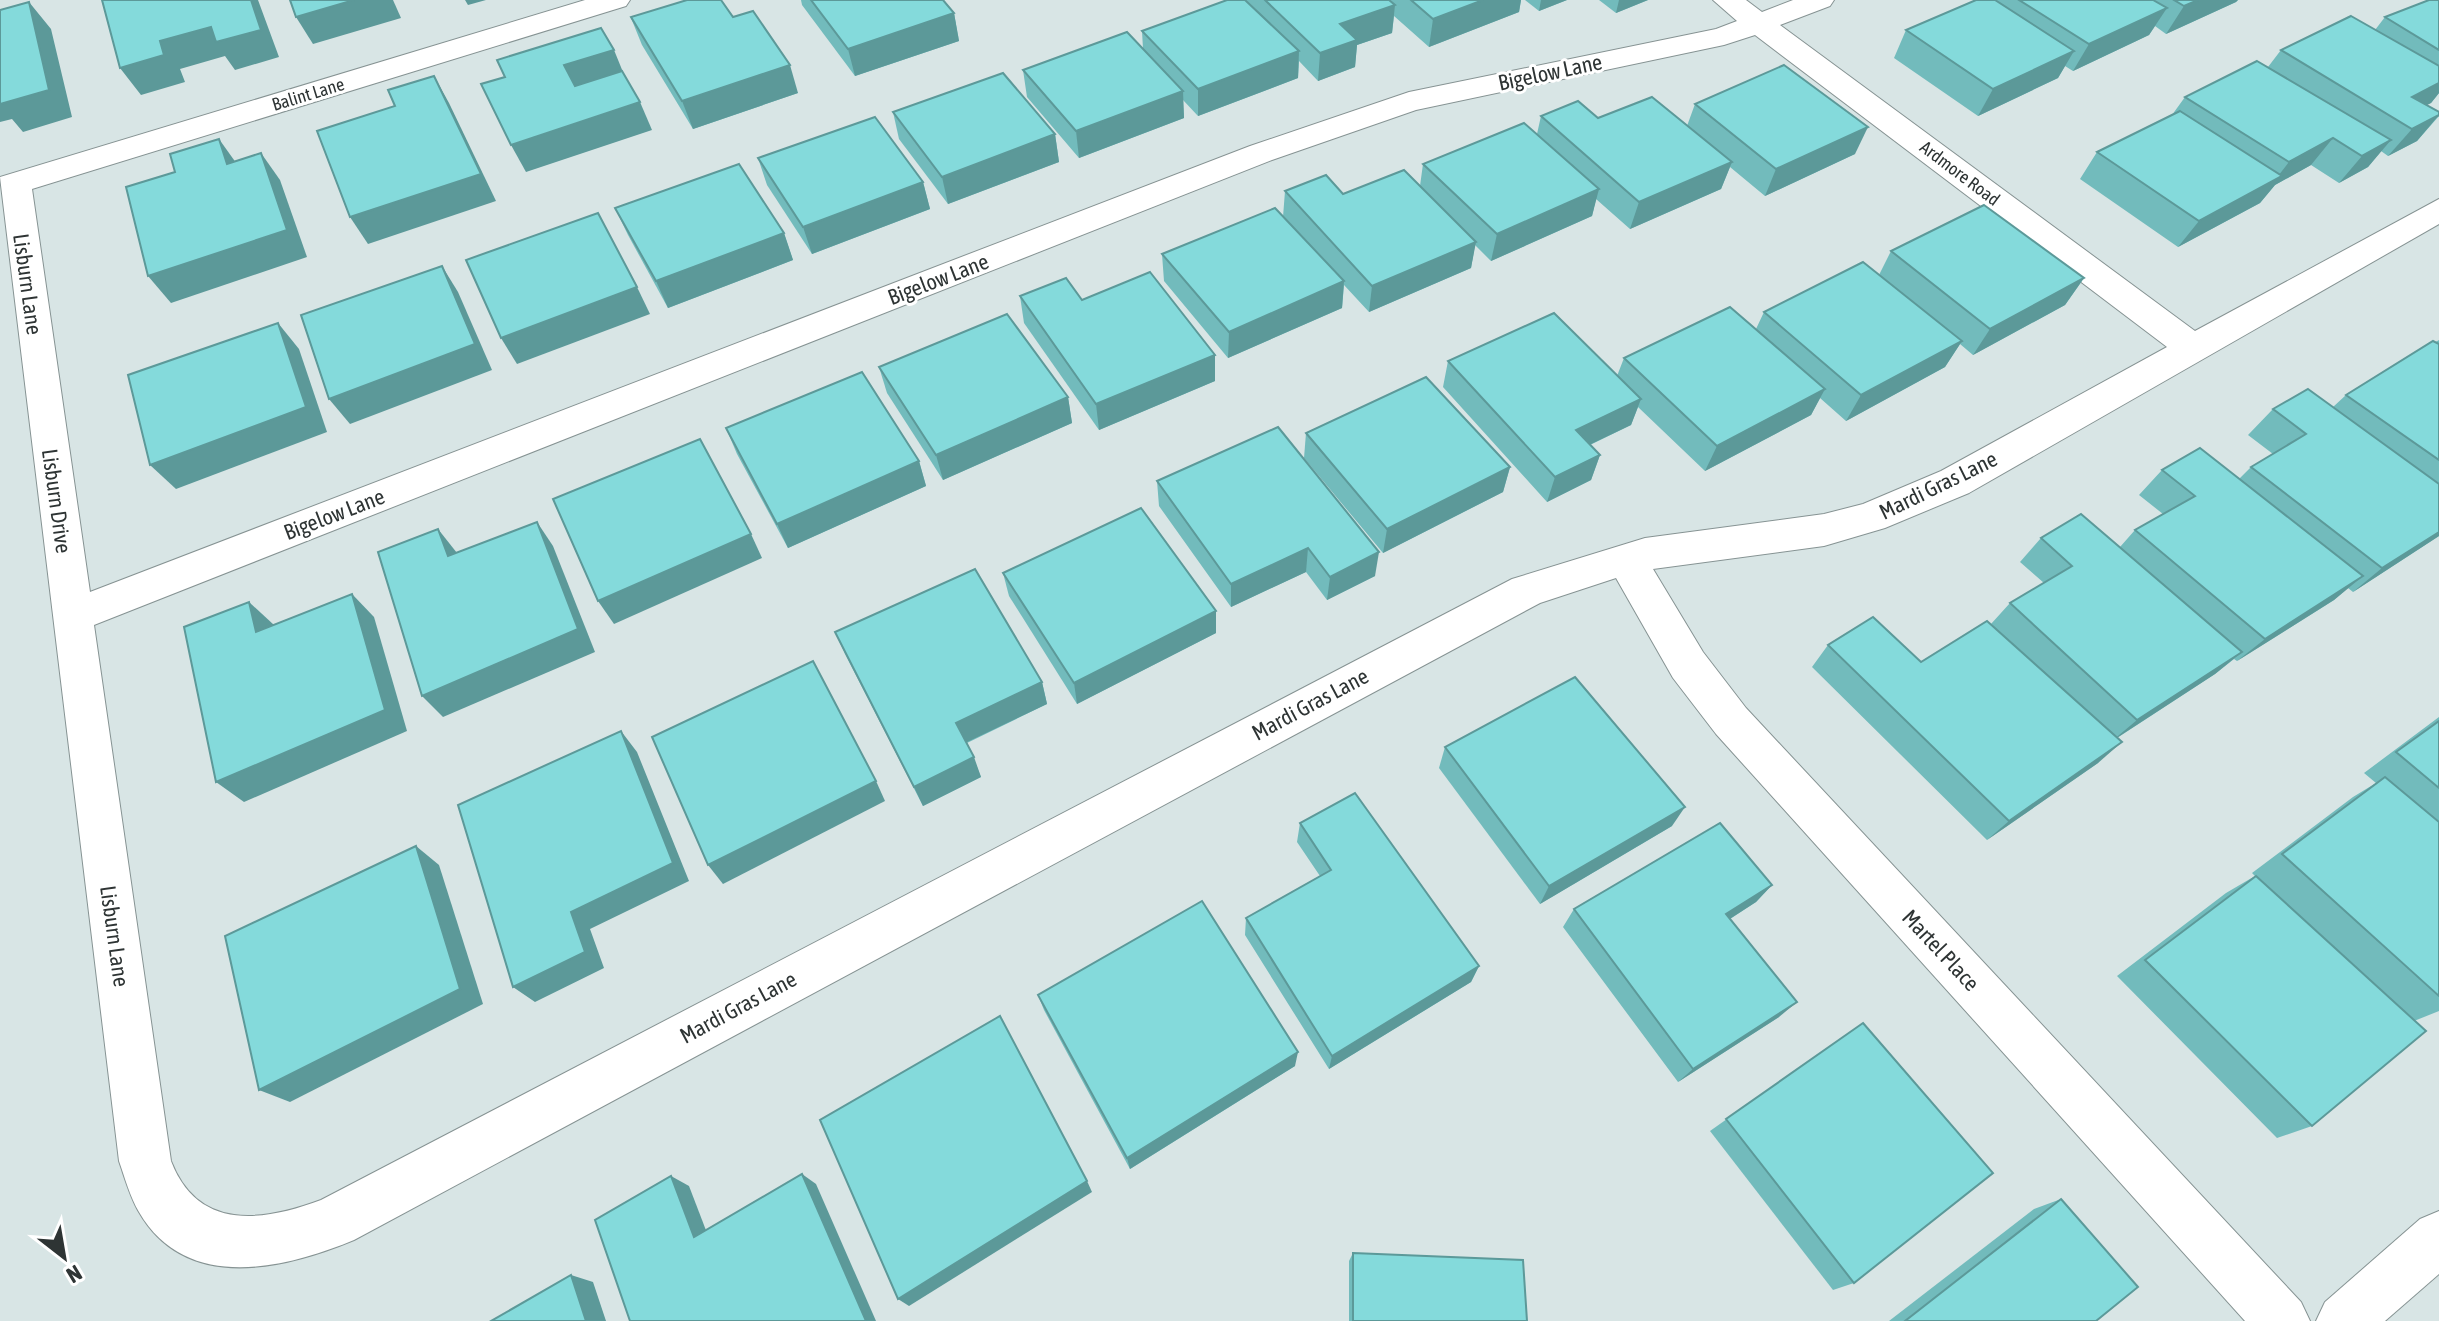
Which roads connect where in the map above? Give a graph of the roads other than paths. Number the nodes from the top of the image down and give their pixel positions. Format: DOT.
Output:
graph roads {
  1 [pos="616,0"];
  2 [pos="1727,0"];
  3 [pos="1820,0"];
  4 [pos="1760,24"];
  5 [pos="8,186"];
  6 [pos="2439,210"];
  7 [pos="2192,347"];
  8 [pos="42,385"];
  9 [pos="1626,559"];
  10 [pos="73,616"];
  11 [pos="199,1234"];
  12 [pos="2439,1238"];
  13 [pos="2282,1321"];
  14 [pos="2344,1321"];
  1 -- 5 [label="street, Balint Lane"];
  2 -- 4 [label="street, Ardmore Road"];
  3 -- 4 [label="street, Bigelow Lane"];
  4 -- 7 [label="street, Ardmore Road"];
  4 -- 10 [label="street, Bigelow Lane"];
  5 -- 8 [label="street, Lisburn Lane"];
  6 -- 7 [label="street, Mardi Gras Lane"];
  7 -- 9 [label="street, Mardi Gras Lane"];
  8 -- 10 [label="street, Lisburn Drive"];
  9 -- 11 [label="street, Mardi Gras Lane"];
  9 -- 13 [label="street, Martel Place"];
  10 -- 11 [label="street, Lisburn Lane"];
  12 -- 14 [label="street"];
}
